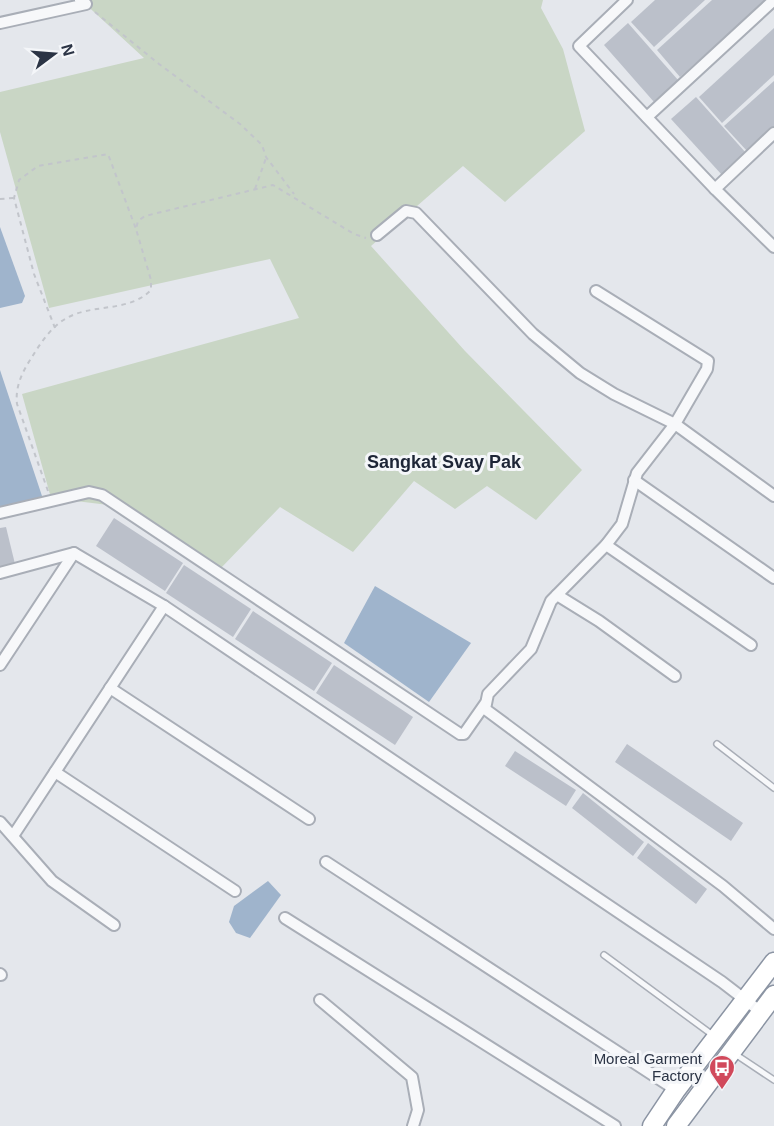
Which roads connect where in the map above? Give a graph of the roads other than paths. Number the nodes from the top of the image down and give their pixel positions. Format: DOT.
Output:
graph roads {
  1 [pos="627,0"];
  2 [pos="774,0"];
  3 [pos="83,2"];
  4 [pos="0,23"];
  5 [pos="647,117"];
  6 [pos="774,133"];
  7 [pos="715,189"];
  8 [pos="378,235"];
  9 [pos="774,247"];
  10 [pos="596,291"];
  11 [pos="675,424"];
  12 [pos="634,480"];
  13 [pos="774,496"];
  14 [pos="0,513"];
  15 [pos="606,545"];
  16 [pos="74,554"];
  17 [pos="0,573"];
  18 [pos="774,578"];
  19 [pos="557,595"];
  20 [pos="164,606"];
  21 [pos="751,645"];
  22 [pos="0,665"];
  23 [pos="675,676"];
  24 [pos="110,688"];
  25 [pos="485,704"];
  26 [pos="717,744"];
  27 [pos="55,772"];
  28 [pos="774,788"];
  29 [pos="309,819"];
  30 [pos="0,822"];
  31 [pos="12,836"];
  32 [pos="326,861"];
  33 [pos="235,891"];
  34 [pos="285,918"];
  35 [pos="114,925"];
  36 [pos="774,929"];
  37 [pos="604,955"];
  38 [pos="774,962"];
  39 [pos="774,995"];
  40 [pos="320,1000"];
  41 [pos="745,1000"];
  42 [pos="761,1012"];
  43 [pos="716,1038"];
  44 [pos="731,1051"];
  45 [pos="774,1080"];
  46 [pos="676,1090"];
  47 [pos="680,1122"];
  48 [pos="413,1126"];
  49 [pos="615,1126"];
  50 [pos="652,1126"];
  1 -- 5 [label="street"];
  2 -- 5 [label="street"];
  3 -- 4 [label="street"];
  5 -- 7 [label="street"];
  6 -- 7 [label="street"];
  7 -- 9 [label="street"];
  8 -- 11 [label="street"];
  10 -- 11 [label="street"];
  11 -- 12 [label="street"];
  11 -- 13 [label="street"];
  12 -- 15 [label="street"];
  12 -- 18 [label="street"];
  14 -- 25 [label="street"];
  15 -- 19 [label="street"];
  15 -- 21 [label="street"];
  16 -- 17 [label="street"];
  16 -- 20 [label="street"];
  16 -- 22 [label="street"];
  19 -- 23 [label="street"];
  19 -- 25 [label="street"];
  20 -- 24 [label="street"];
  20 -- 41 [label="street"];
  24 -- 27 [label="street"];
  24 -- 29 [label="street"];
  25 -- 36 [label="street"];
  26 -- 28 [label="lane"];
  27 -- 31 [label="street"];
  27 -- 33 [label="street"];
  30 -- 31 [label="street"];
  31 -- 35 [label="street"];
  32 -- 46 [label="street"];
  34 -- 49 [label="street"];
  37 -- 43 [label="lane"];
  38 -- 41 [label="highway"];
  39 -- 42 [label="highway"];
  40 -- 48 [label="street"];
  41 -- 42 [label="street"];
  41 -- 43 [label="highway"];
  42 -- 44 [label="highway"];
  43 -- 46 [label="highway"];
  44 -- 45 [label="lane"];
  44 -- 47 [label="highway"];
  46 -- 50 [label="highway"];
}
